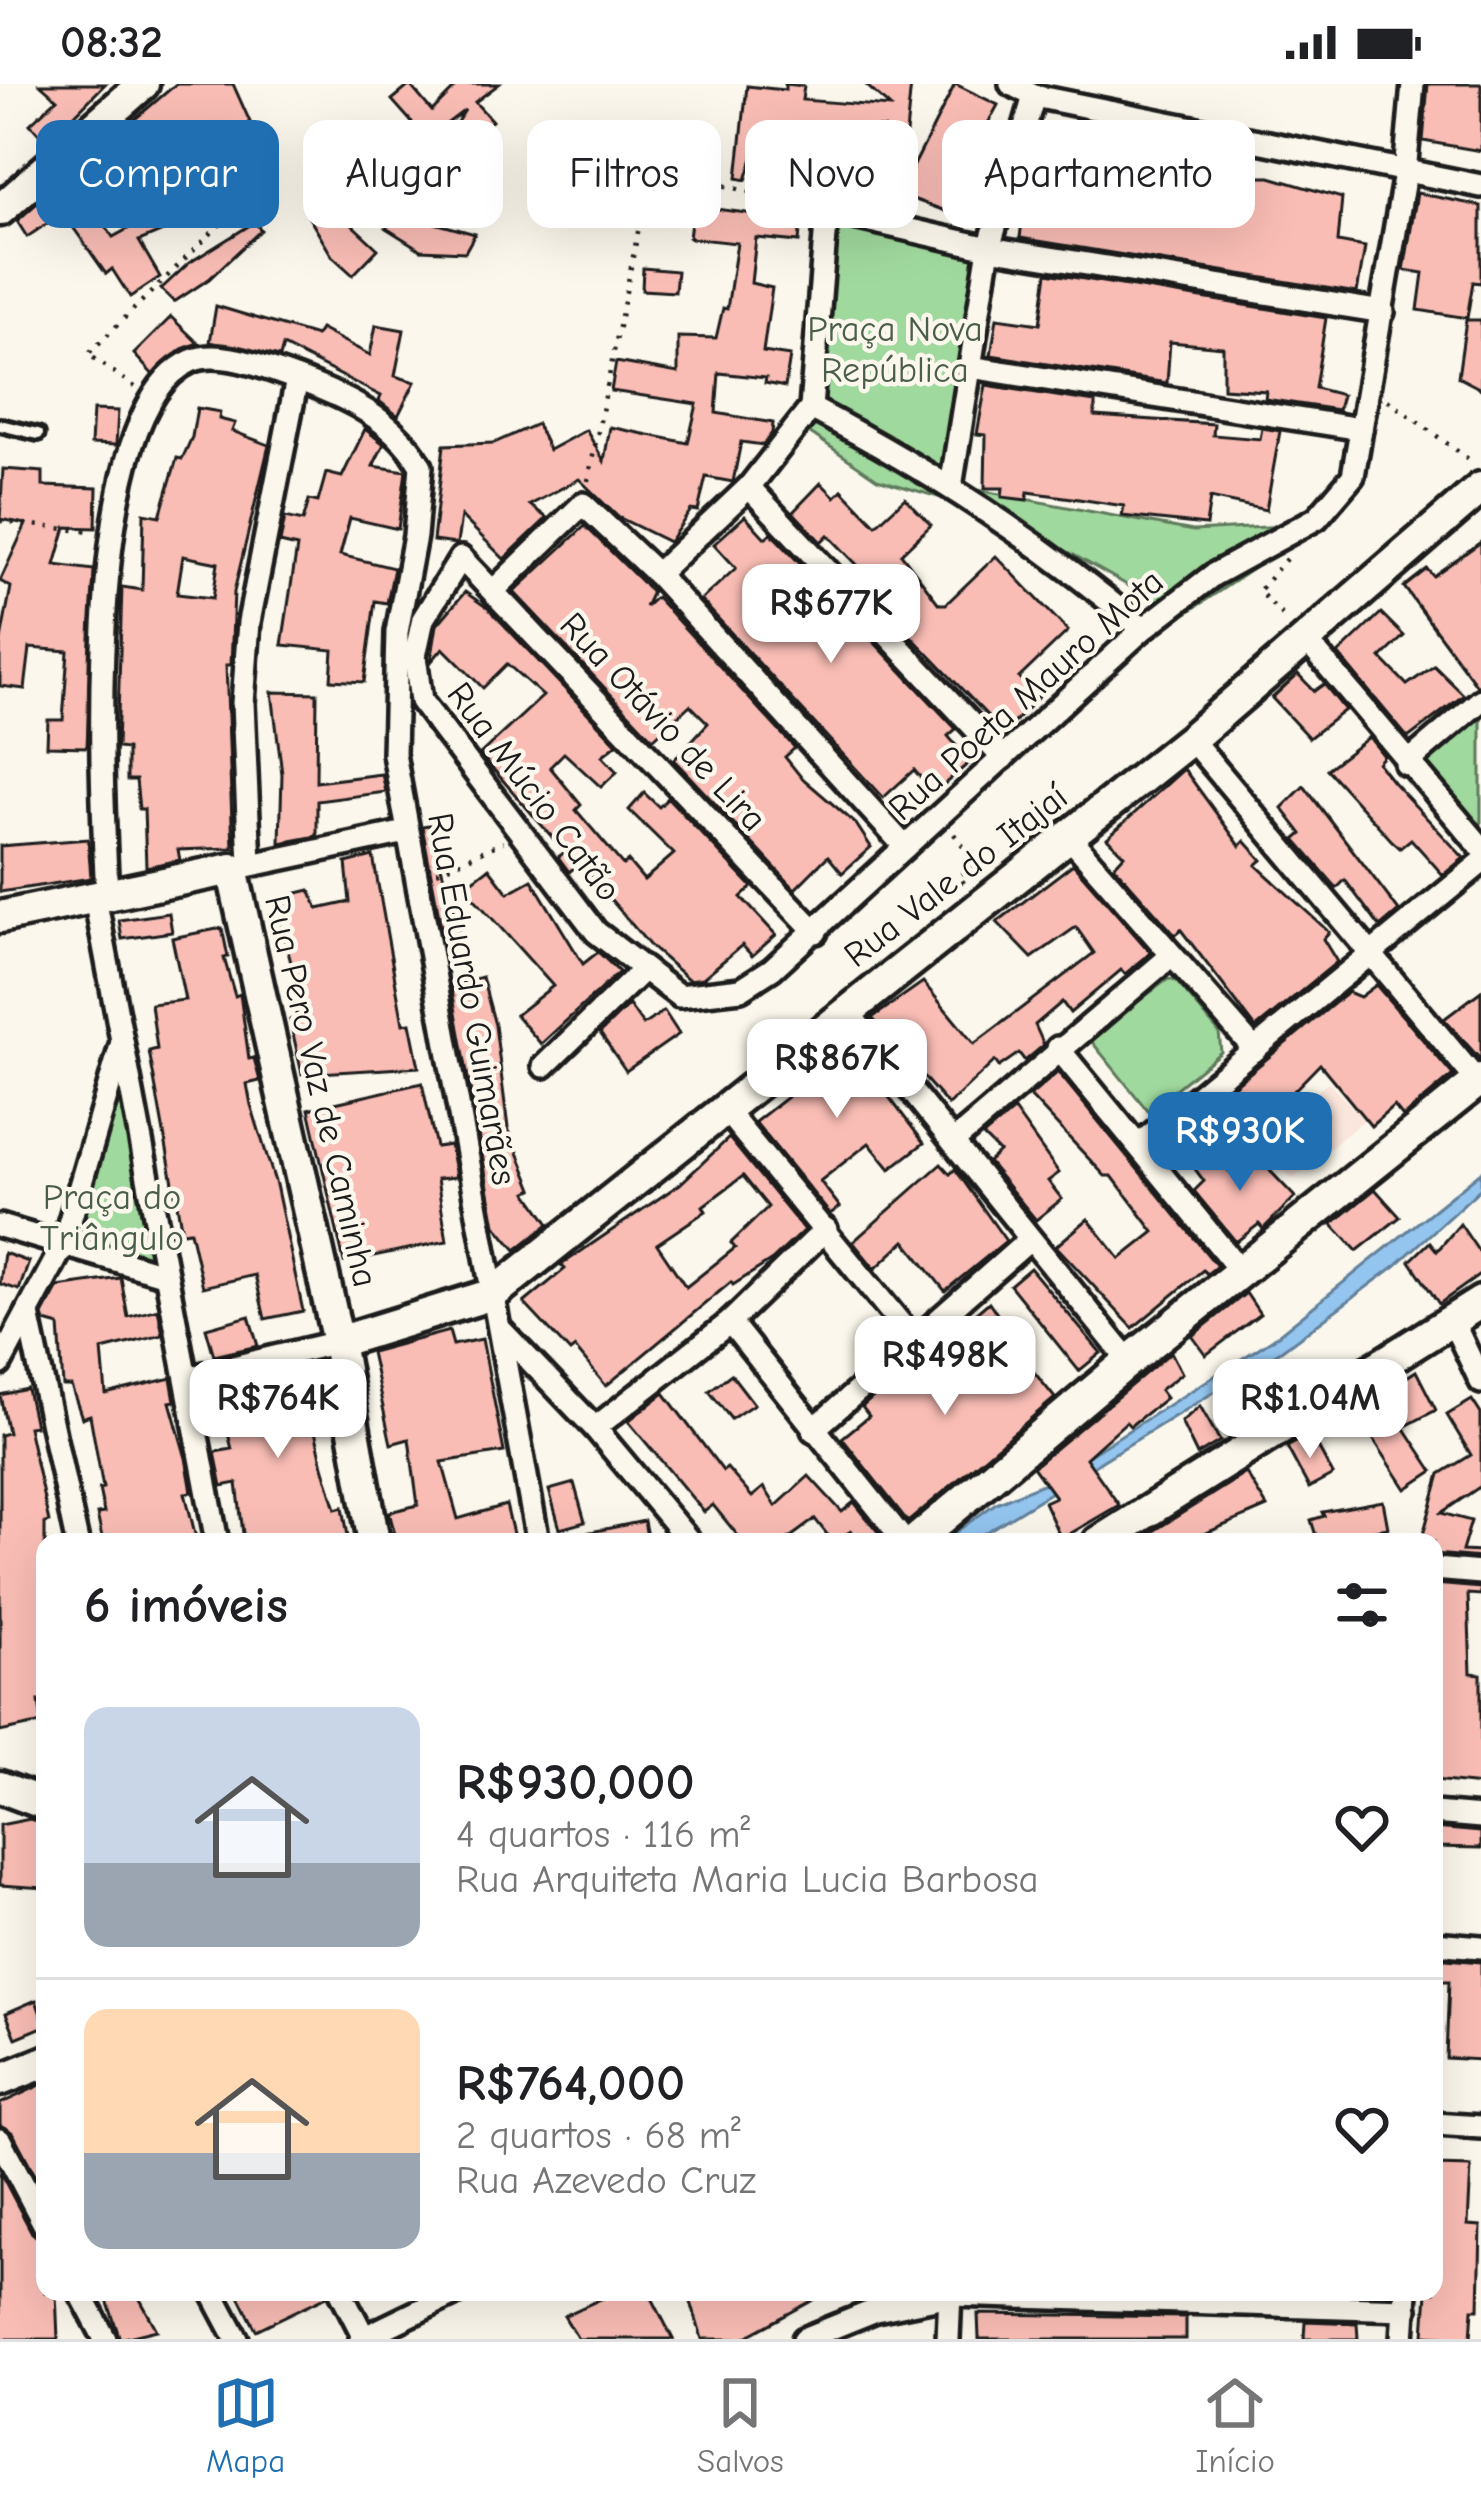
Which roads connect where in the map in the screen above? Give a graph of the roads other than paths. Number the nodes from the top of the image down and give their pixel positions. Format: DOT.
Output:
graph roads {
  1 [pos="143,84"];
  2 [pos="1011,84"];
  3 [pos="1413,84"];
  4 [pos="1034,96"];
  5 [pos="1405,172"];
  6 [pos="1481,186"];
  7 [pos="0,210"];
  8 [pos="989,248"];
  9 [pos="1383,312"];
  10 [pos="970,367"];
  11 [pos="297,379"];
  12 [pos="811,408"];
  13 [pos="0,425"];
  14 [pos="1361,429"];
  15 [pos="38,434"];
  16 [pos="748,487"];
  17 [pos="951,487"];
  18 [pos="1481,488"];
  19 [pos="460,558"];
  20 [pos="658,574"];
  21 [pos="493,591"];
  22 [pos="1143,628"];
  23 [pos="1307,641"];
  24 [pos="1481,700"];
  25 [pos="1191,739"];
  26 [pos="1003,758"];
  27 [pos="1406,764"];
  28 [pos="406,832"];
  29 [pos="1069,837"];
  30 [pos="905,847"];
  31 [pos="1481,847"];
  32 [pos="1481,863"];
  33 [pos="241,867"];
  34 [pos="101,897"];
  35 [pos="0,917"];
  36 [pos="816,932"];
  37 [pos="1172,955"];
  38 [pos="1372,955"];
  39 [pos="648,976"];
  40 [pos="848,1012"];
  41 [pos="124,1035"];
  42 [pos="1058,1048"];
  43 [pos="1255,1050"];
  44 [pos="544,1066"];
  45 [pos="1479,1080"];
  46 [pos="727,1112"];
  47 [pos="953,1142"];
  48 [pos="1138,1145"];
  49 [pos="0,1226"];
  50 [pos="826,1228"];
  51 [pos="1028,1241"];
  52 [pos="62,1248"];
  53 [pos="1242,1273"];
  54 [pos="166,1275"];
  55 [pos="493,1294"];
  56 [pos="1481,1302"];
  57 [pos="28,1314"];
  58 [pos="1452,1320"];
  59 [pos="730,1322"];
  60 [pos="500,1329"];
  61 [pos="913,1340"];
  62 [pos="338,1342"];
  63 [pos="1129,1361"];
  64 [pos="0,1364"];
  65 [pos="187,1378"];
  66 [pos="1481,1382"];
  67 [pos="596,1427"];
  68 [pos="813,1430"];
  69 [pos="75,1533"];
  70 [pos="215,1533"];
  71 [pos="372,1533"];
  72 [pos="536,1533"];
  73 [pos="683,1533"];
  74 [pos="898,1533"];
  75 [pos="925,1533"];
  76 [pos="1113,1533"];
  77 [pos="1443,1570"];
  78 [pos="1481,1573"];
  79 [pos="0,1787"];
  80 [pos="36,1801"];
  81 [pos="1443,1814"];
  82 [pos="1481,1817"];
  83 [pos="1443,1944"];
  84 [pos="1481,1947"];
  85 [pos="36,2066"];
  86 [pos="0,2080"];
  87 [pos="1443,2125"];
  88 [pos="1481,2127"];
  89 [pos="0,2140"];
  90 [pos="36,2209"];
  91 [pos="85,2301"];
  92 [pos="217,2301"];
  93 [pos="345,2301"];
  94 [pos="439,2301"];
  95 [pos="918,2301"];
  96 [pos="951,2301"];
  97 [pos="1406,2301"];
  98 [pos="362,2338"];
  99 [pos="104,2339"];
  100 [pos="237,2339"];
  101 [pos="804,2339"];
  102 [pos="948,2339"];
  103 [pos="1403,2339"];
  1 -- 7 [label="main road"];
  2 -- 4 [label="street"];
  3 -- 5 [label="street, Rua Poeta Mauro Mota"];
  4 -- 5 [label="street"];
  4 -- 8 [label="street"];
  5 -- 6 [label="street"];
  5 -- 9 [label="street, Rua Poeta Mauro Mota"];
  8 -- 9 [label="street"];
  8 -- 10 [label="street"];
  8 -- 12 [label="street"];
  9 -- 14 [label="street, Rua Poeta Mauro Mota"];
  10 -- 14 [label="street"];
  10 -- 17 [label="street"];
  11 -- 28 [label="street, Rua Eduardo Guimarães"];
  11 -- 33 [label="street"];
  11 -- 34 [label="street"];
  12 -- 16 [label="street"];
  12 -- 17 [label="street"];
  13 -- 15 [label="lane"];
  14 -- 22 [label="street, Rua Poeta Mauro Mota"];
  16 -- 20 [label="street"];
  16 -- 26 [label="street"];
  17 -- 22 [label="street"];
  18 -- 23 [label="main road, Rua Vale do Itajaí"];
  19 -- 21 [label="street, Rua Otávio de Lira"];
  19 -- 39 [label="street, Rua Múcio Catão"];
  20 -- 21 [label="street"];
  20 -- 30 [label="street"];
  21 -- 36 [label="street, Rua Otávio de Lira"];
  22 -- 26 [label="street, Rua Poeta Mauro Mota"];
  23 -- 25 [label="main road, Rua Vale do Itajaí"];
  23 -- 27 [label="street"];
  24 -- 27 [label="street"];
  25 -- 29 [label="main road, Rua Vale do Itajaí"];
  25 -- 38 [label="street"];
  26 -- 30 [label="street, Rua Poeta Mauro Mota"];
  27 -- 31 [label="street"];
  28 -- 33 [label="street"];
  28 -- 55 [label="street, Rua Eduardo Guimarães"];
  29 -- 37 [label="street"];
  29 -- 40 [label="main road, Rua Vale do Itajaí"];
  30 -- 36 [label="street, Rua Poeta Mauro Mota"];
  32 -- 38 [label="street"];
  33 -- 34 [label="main road"];
  33 -- 62 [label="main road, Rua Pero Vaz de Caminha"];
  34 -- 35 [label="main road"];
  34 -- 41 [label="street"];
  36 -- 39 [label="street, Rua Poeta Mauro Mota"];
  37 -- 42 [label="street"];
  37 -- 43 [label="street"];
  38 -- 43 [label="street"];
  38 -- 45 [label="street"];
  39 -- 44 [label="street"];
  40 -- 46 [label="main road, Rua Vale do Itajaí"];
  40 -- 47 [label="street"];
  41 -- 52 [label="street"];
  41 -- 54 [label="street"];
  42 -- 47 [label="street"];
  42 -- 48 [label="street"];
  43 -- 48 [label="street"];
  45 -- 53 [label="main road"];
  46 -- 50 [label="street"];
  46 -- 55 [label="main road, Rua Vale do Itajaí"];
  47 -- 51 [label="street"];
  48 -- 53 [label="street"];
  49 -- 52 [label="street"];
  50 -- 59 [label="street"];
  50 -- 61 [label="street"];
  51 -- 61 [label="street"];
  51 -- 63 [label="street"];
  52 -- 54 [label="street"];
  52 -- 57 [label="street"];
  53 -- 63 [label="main road"];
  54 -- 65 [label="street"];
  55 -- 60 [label="street, Rua Eduardo Guimarães"];
  55 -- 62 [label="main road, Rua Vale do Itajaí"];
  56 -- 58 [label="main road"];
  57 -- 64 [label="street"];
  57 -- 69 [label="street"];
  58 -- 66 [label="street"];
  58 -- 76 [label="main road"];
  59 -- 67 [label="street"];
  59 -- 68 [label="street"];
  60 -- 67 [label="street"];
  60 -- 72 [label="street, Rua Eduardo Guimarães"];
  61 -- 68 [label="street"];
  62 -- 65 [label="street, Rua Vale do Itajaí"];
  62 -- 71 [label="main road, Rua Pero Vaz de Caminha"];
  63 -- 75 [label="main road"];
  65 -- 70 [label="street"];
  67 -- 73 [label="street"];
  68 -- 74 [label="street"];
  77 -- 78 [label="street"];
  79 -- 80 [label="main road"];
  81 -- 82 [label="street"];
  83 -- 84 [label="street"];
  85 -- 86 [label="main road"];
  87 -- 88 [label="street"];
  89 -- 90 [label="street"];
  91 -- 99 [label="street"];
  92 -- 100 [label="street"];
  93 -- 98 [label="street"];
  94 -- 98 [label="street"];
  95 -- 101 [label="street"];
  96 -- 102 [label="street"];
  97 -- 103 [label="street"];
}
